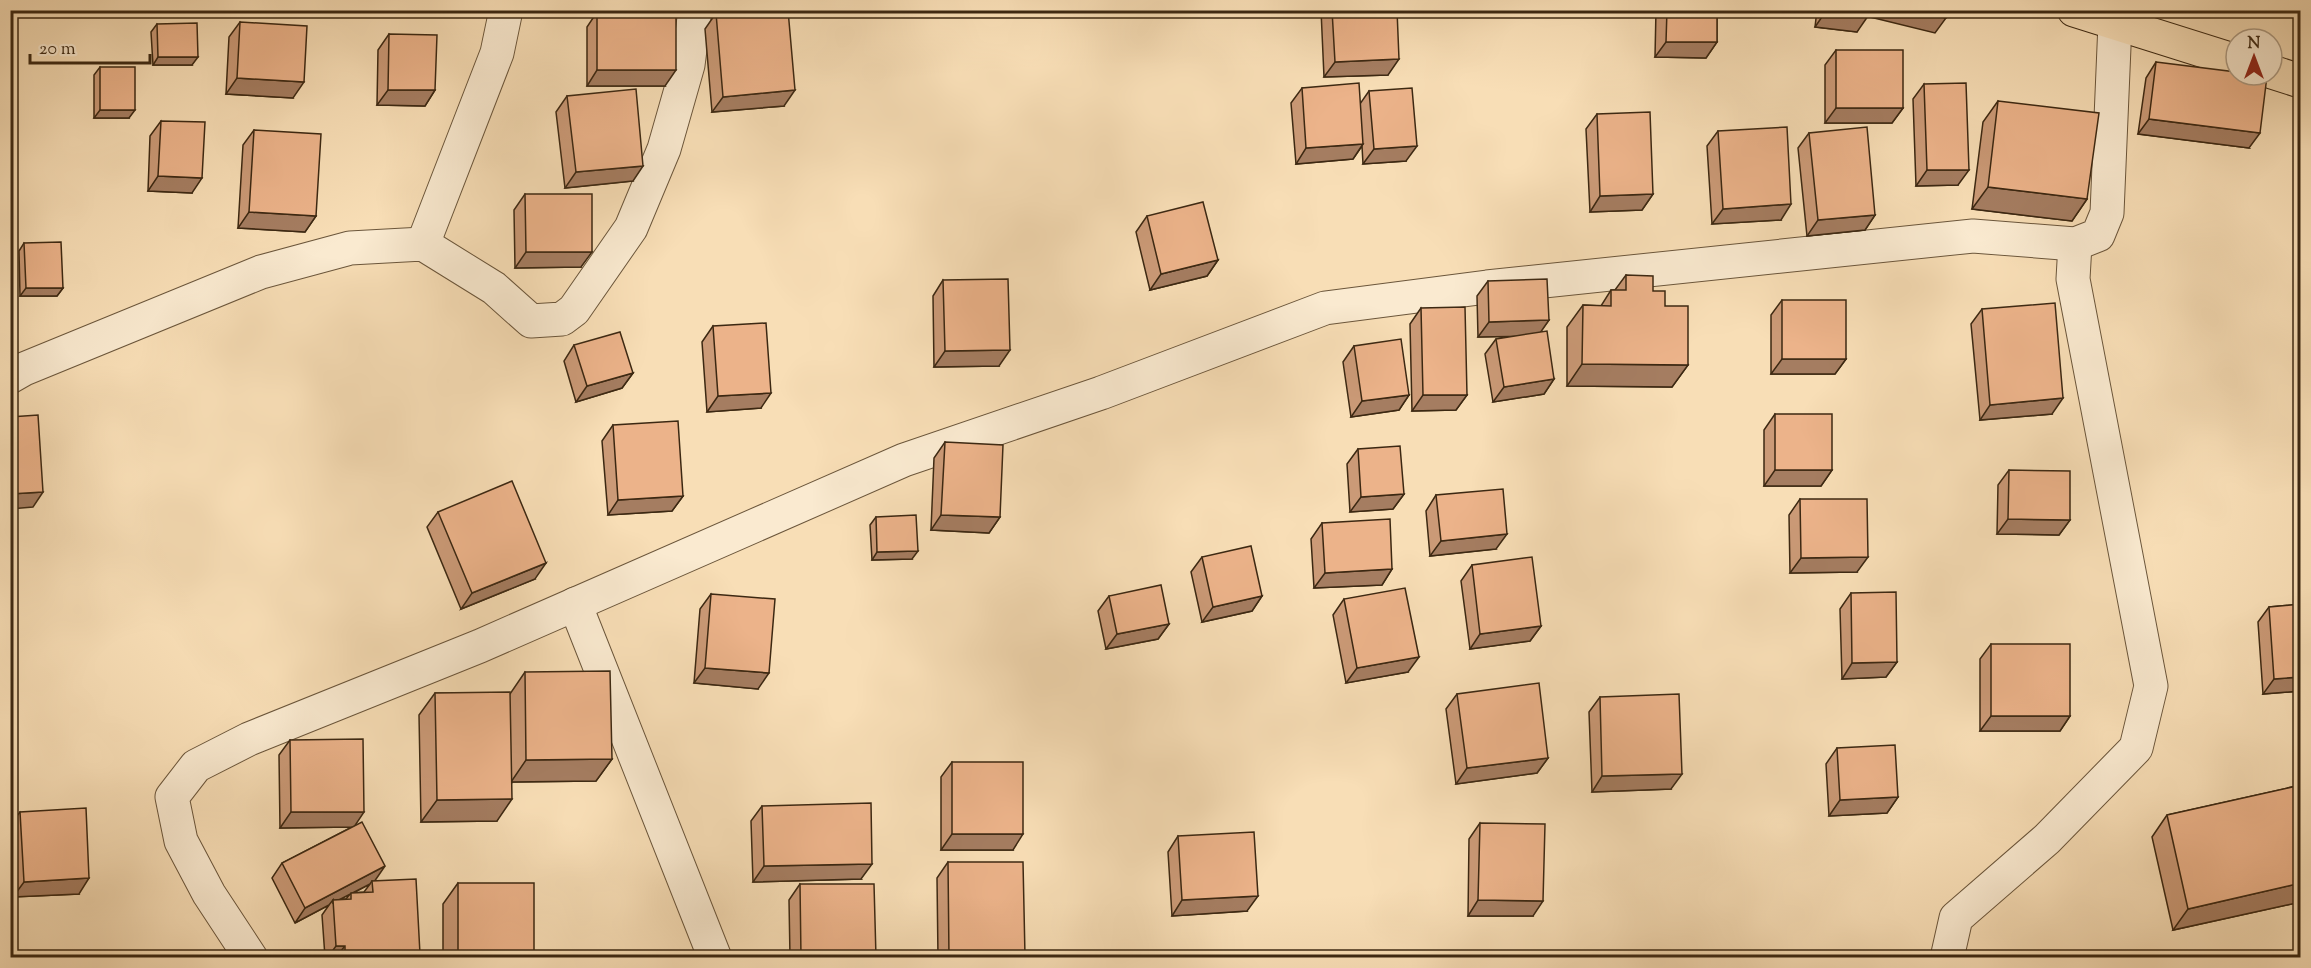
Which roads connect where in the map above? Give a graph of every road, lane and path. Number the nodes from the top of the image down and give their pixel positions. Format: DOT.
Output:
graph roads {
  1 [pos="506,10"];
  2 [pos="695,10"];
  3 [pos="2074,10"];
  4 [pos="2115,23"];
  5 [pos="2224,57"];
  6 [pos="2284,76"];
  7 [pos="2301,81"];
  8 [pos="423,244"];
  9 [pos="2075,244"];
  10 [pos="10,377"];
  11 [pos="575,604"];
  12 [pos="251,957"];
  13 [pos="715,957"];
  14 [pos="1947,957"];
  1 -- 8 [label="street"];
  2 -- 8 [label="street"];
  3 -- 4 [label="main road"];
  4 -- 5 [label="main road"];
  4 -- 9 [label="street"];
  6 -- 7 [label="main road"];
  8 -- 10 [label="street"];
  9 -- 11 [label="street"];
  9 -- 14 [label="street"];
  11 -- 12 [label="street"];
  11 -- 13 [label="street"];
}
